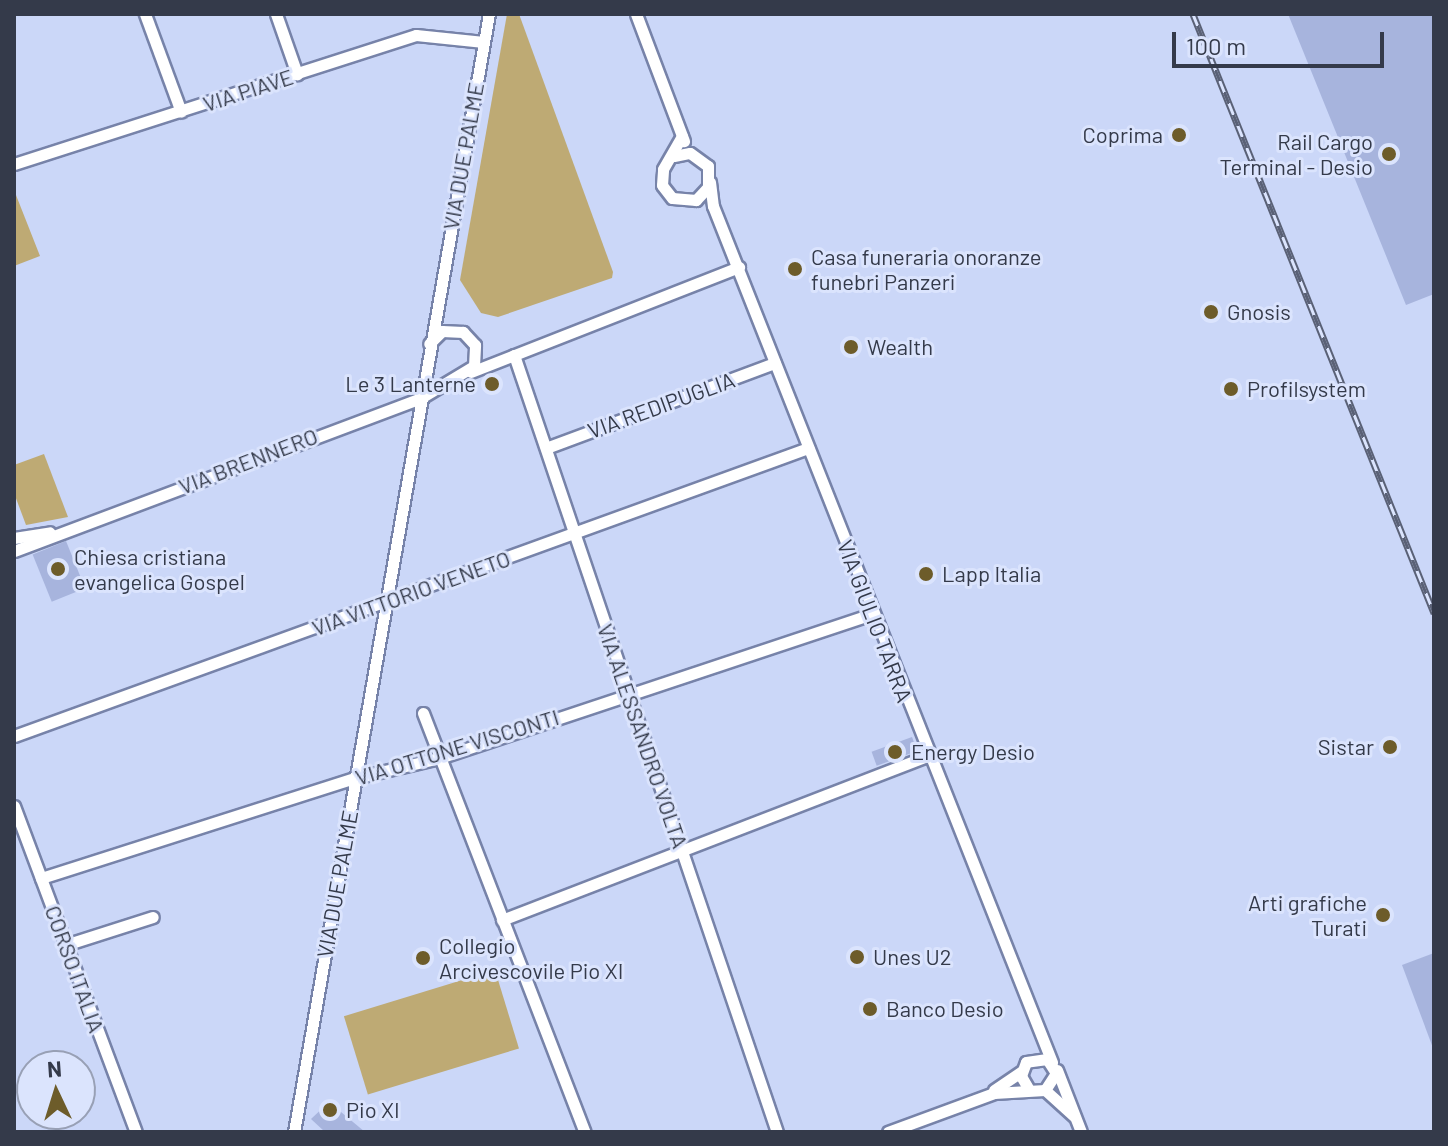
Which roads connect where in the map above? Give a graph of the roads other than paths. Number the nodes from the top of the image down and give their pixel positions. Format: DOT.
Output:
graph roads {
  1 [pos="145,14"];
  2 [pos="276,14"];
  3 [pos="489,14"];
  4 [pos="636,14"];
  5 [pos="484,42"];
  6 [pos="297,74"];
  7 [pos="181,112"];
  8 [pos="682,136"];
  9 [pos="690,153"];
  10 [pos="674,156"];
  11 [pos="14,164"];
  12 [pos="710,182"];
  13 [pos="703,196"];
  14 [pos="713,206"];
  15 [pos="739,267"];
  16 [pos="438,298"];
  17 [pos="451,330"];
  18 [pos="475,345"];
  19 [pos="428,349"];
  20 [pos="514,355"];
  21 [pos="501,360"];
  22 [pos="775,363"];
  23 [pos="469,373"];
  24 [pos="448,379"];
  25 [pos="419,399"];
  26 [pos="546,448"];
  27 [pos="808,448"];
  28 [pos="78,528"];
  29 [pos="573,533"];
  30 [pos="14,538"];
  31 [pos="14,551"];
  32 [pos="386,603"];
  33 [pos="873,614"];
  34 [pos="629,693"];
  35 [pos="423,713"];
  36 [pos="14,736"];
  37 [pos="928,756"];
  38 [pos="439,758"];
  39 [pos="355,778"];
  40 [pos="14,806"];
  41 [pos="18,832"];
  42 [pos="683,851"];
  43 [pos="41,878"];
  44 [pos="153,917"];
  45 [pos="502,920"];
  46 [pos="65,945"];
  47 [pos="1054,1065"];
  48 [pos="1021,1072"];
  49 [pos="1028,1088"];
  50 [pos="1045,1090"];
  51 [pos="983,1096"];
  52 [pos="1075,1116"];
  53 [pos="772,1118"];
  54 [pos="136,1132"];
  55 [pos="294,1132"];
  56 [pos="585,1132"];
  57 [pos="777,1132"];
  58 [pos="788,1132"];
  59 [pos="888,1132"];
  60 [pos="1081,1132"];
  1 -- 7 [label="street"];
  2 -- 6 [label="street"];
  3 -- 5 [label="street, VIA DUE PALME"];
  4 -- 8 [label="street"];
  5 -- 6 [label="street, VIA PIAVE"];
  5 -- 16 [label="street, VIA DUE PALME"];
  6 -- 7 [label="street, VIA PIAVE"];
  7 -- 11 [label="street, VIA PIAVE"];
  8 -- 9 [label="street"];
  8 -- 10 [label="street"];
  9 -- 10 [label="street"];
  9 -- 12 [label="street"];
  10 -- 13 [label="street"];
  12 -- 13 [label="street"];
  12 -- 14 [label="street"];
  13 -- 14 [label="street"];
  14 -- 15 [label="street, VIA GIULIO TARRA"];
  15 -- 20 [label="street"];
  15 -- 22 [label="street, VIA GIULIO TARRA"];
  16 -- 17 [label="street"];
  16 -- 19 [label="street, VIA DUE PALME"];
  17 -- 18 [label="street"];
  17 -- 19 [label="street"];
  18 -- 21 [label="street"];
  18 -- 23 [label="street"];
  19 -- 24 [label="street"];
  19 -- 25 [label="street, VIA DUE PALME"];
  20 -- 21 [label="street"];
  20 -- 26 [label="street, VIA ALESSANDRO VOLTA"];
  21 -- 23 [label="street"];
  22 -- 26 [label="street, VIA REDIPUGLIA"];
  22 -- 27 [label="street, VIA GIULIO TARRA"];
  23 -- 24 [label="street"];
  24 -- 25 [label="street"];
  25 -- 28 [label="street, VIA BRENNERO"];
  25 -- 32 [label="street, VIA DUE PALME"];
  26 -- 29 [label="street, VIA ALESSANDRO VOLTA"];
  27 -- 29 [label="street, VIA VITTORIO VENETO"];
  27 -- 33 [label="street, VIA GIULIO TARRA"];
  28 -- 30 [label="street, VIA BRENNERO"];
  28 -- 31 [label="street, VIA BRENNERO"];
  29 -- 32 [label="street, VIA VITTORIO VENETO"];
  29 -- 34 [label="street, VIA ALESSANDRO VOLTA"];
  32 -- 36 [label="street, VIA VITTORIO VENETO"];
  32 -- 39 [label="street, VIA DUE PALME"];
  33 -- 34 [label="street, VIA OTTONE VISCONTI"];
  33 -- 37 [label="street, VIA GIULIO TARRA"];
  34 -- 38 [label="street, VIA OTTONE VISCONTI"];
  34 -- 42 [label="street, VIA ALESSANDRO VOLTA"];
  35 -- 38 [label="street"];
  37 -- 42 [label="street"];
  37 -- 47 [label="street, VIA GIULIO TARRA"];
  38 -- 39 [label="street, VIA OTTONE VISCONTI"];
  38 -- 45 [label="street"];
  39 -- 43 [label="street, VIA OTTONE VISCONTI"];
  39 -- 55 [label="street, VIA DUE PALME"];
  40 -- 41 [label="street, CORSO ITALIA"];
  41 -- 43 [label="street, CORSO ITALIA"];
  42 -- 45 [label="street"];
  42 -- 53 [label="street, VIA ALESSANDRO VOLTA"];
  43 -- 46 [label="street, CORSO ITALIA"];
  44 -- 46 [label="street"];
  45 -- 56 [label="street"];
  46 -- 54 [label="street, CORSO ITALIA"];
  47 -- 48 [label="street"];
  47 -- 50 [label="street"];
  47 -- 52 [label="street, VIA GIULIO TARRA"];
  48 -- 49 [label="street"];
  48 -- 51 [label="street"];
  49 -- 50 [label="street"];
  49 -- 51 [label="street"];
  50 -- 52 [label="street"];
  51 -- 59 [label="street"];
  52 -- 60 [label="street, VIA GIULIO TARRA"];
  53 -- 57 [label="street, VIA ALESSANDRO VOLTA"];
  53 -- 58 [label="street"];
}
